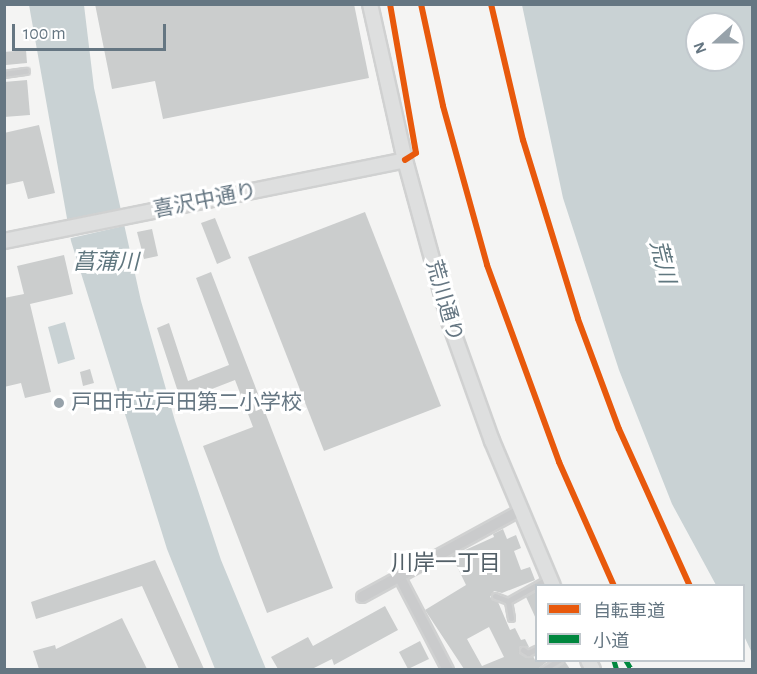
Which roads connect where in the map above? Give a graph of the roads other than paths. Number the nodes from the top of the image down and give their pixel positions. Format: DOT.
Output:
graph roads {
  1 [pos="370,4"];
  2 [pos="26,71"];
  3 [pos="4,74"];
  4 [pos="405,160"];
  5 [pos="4,241"];
  6 [pos="521,510"];
  7 [pos="399,576"];
  8 [pos="552,581"];
  9 [pos="535,589"];
  10 [pos="495,596"];
  11 [pos="362,597"];
  12 [pos="508,601"];
  13 [pos="511,618"];
  14 [pos="523,650"];
  15 [pos="535,651"];
  16 [pos="448,669"];
  1 -- 4 [label="street, 荒川通り"];
  2 -- 3 [label="lane"];
  4 -- 5 [label="street, 喜沢中通り"];
  4 -- 6 [label="street, 荒川通り"];
  6 -- 7 [label="street"];
  6 -- 8 [label="street, 荒川通り"];
  7 -- 11 [label="street"];
  7 -- 16 [label="street"];
  9 -- 12 [label="lane"];
  10 -- 12 [label="lane"];
  12 -- 13 [label="lane"];
  14 -- 15 [label="lane"];
}
